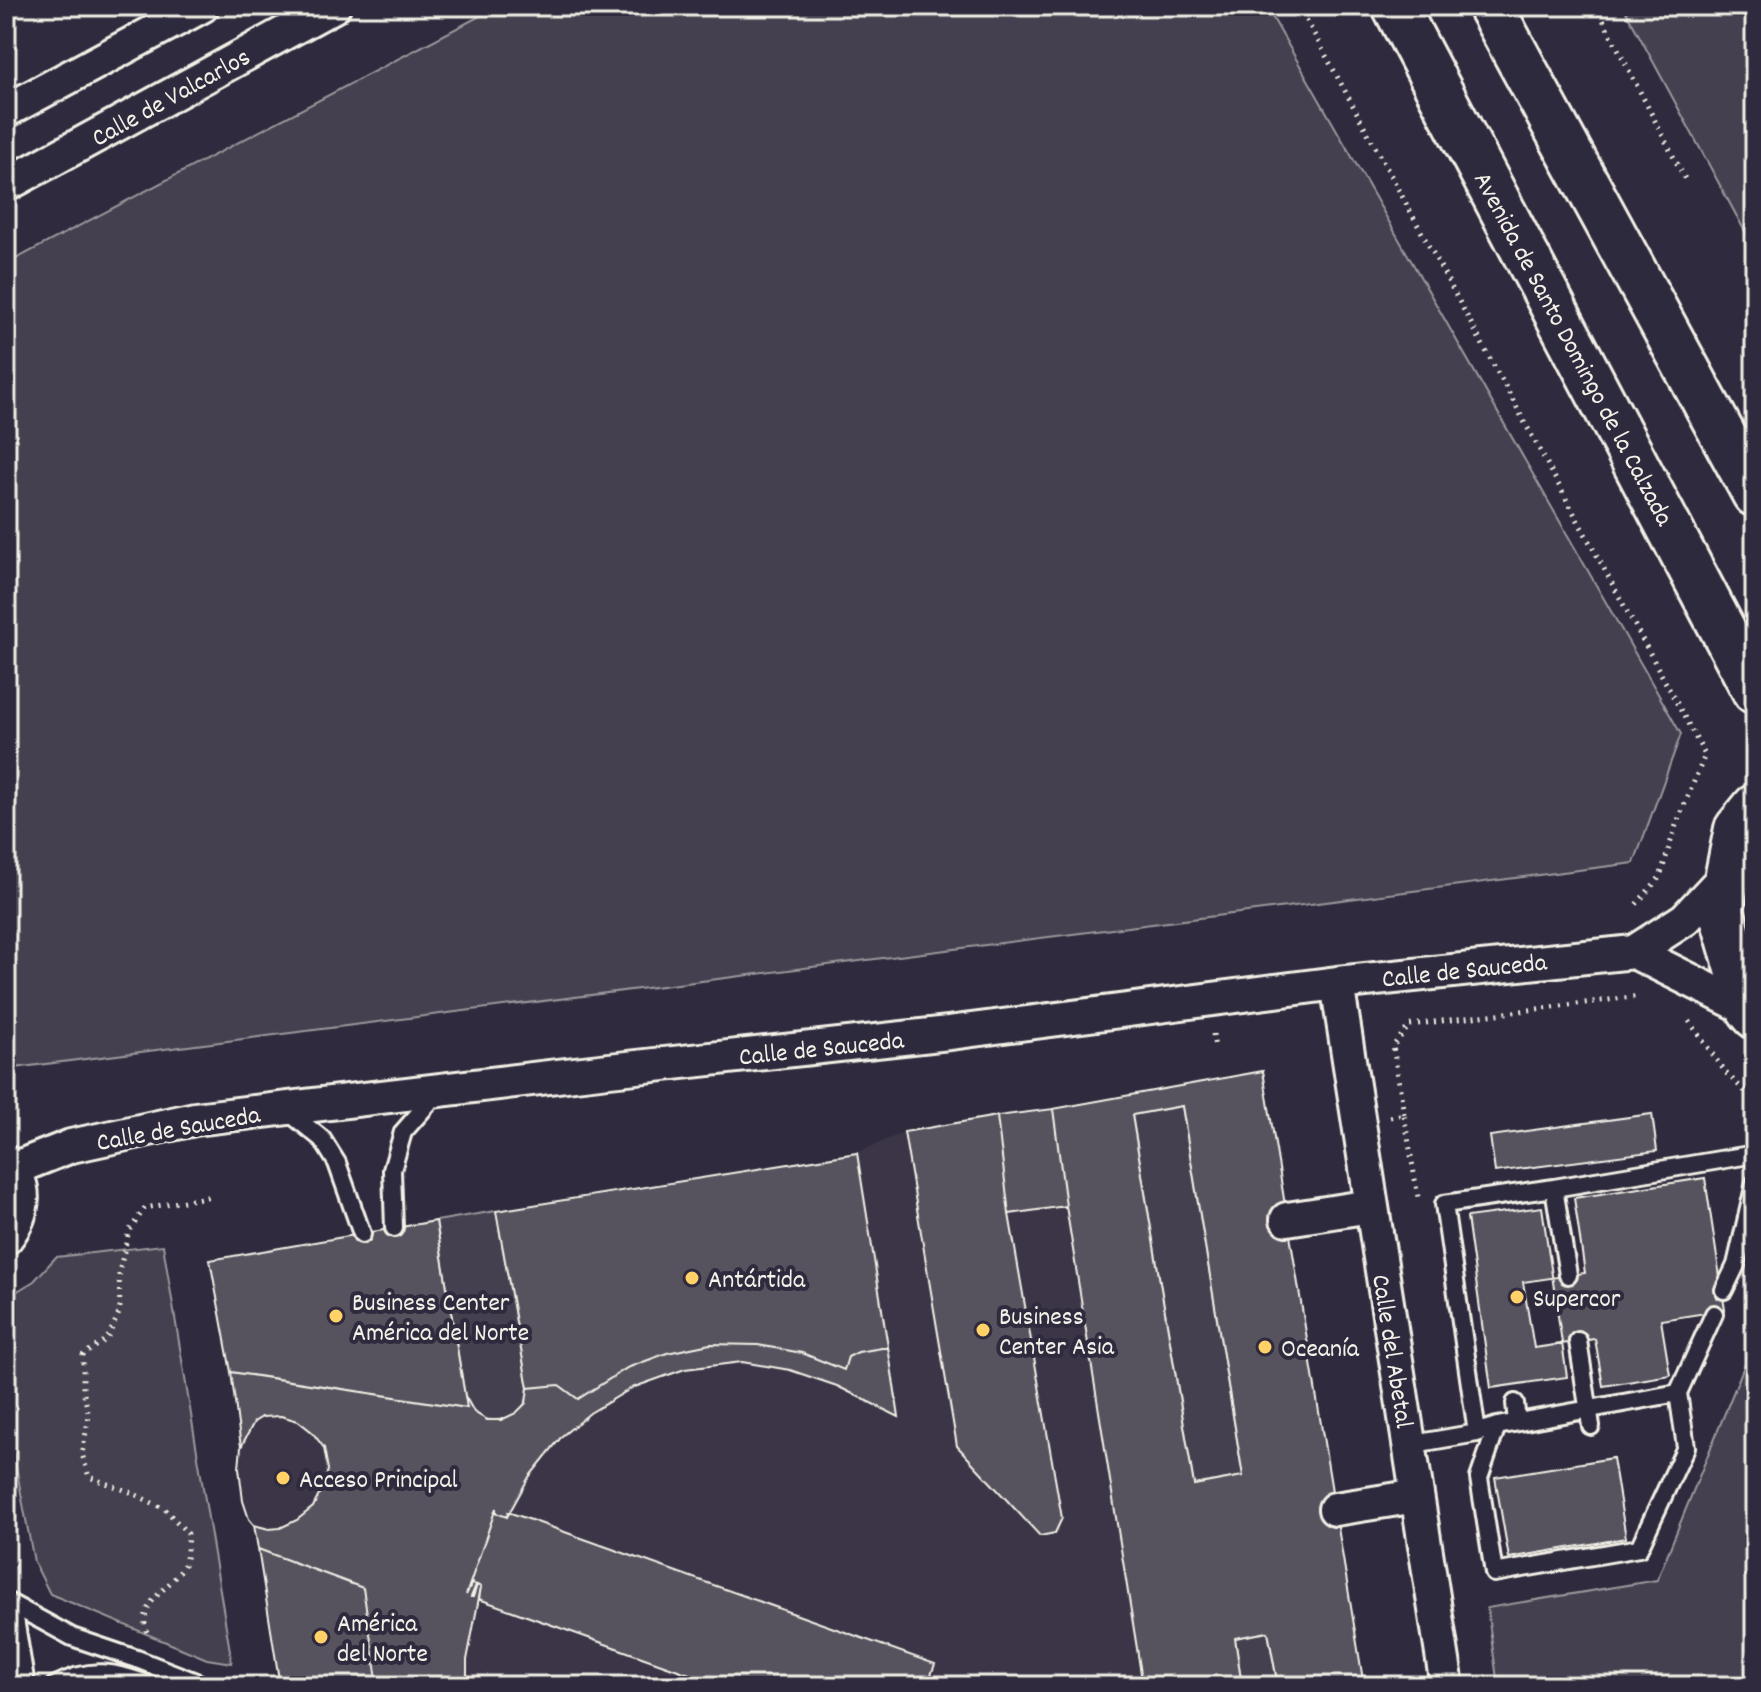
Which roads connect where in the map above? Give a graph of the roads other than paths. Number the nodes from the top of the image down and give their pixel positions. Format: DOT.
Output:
graph roads {
  1 [pos="202,6"];
  2 [pos="334,6"];
  3 [pos="1395,6"];
  4 [pos="1490,6"];
  5 [pos="6,111"];
  6 [pos="6,185"];
  7 [pos="1755,494"];
  8 [pos="1755,691"];
  9 [pos="1755,807"];
  10 [pos="1729,872"];
  11 [pos="1634,952"];
  12 [pos="1337,983"];
  13 [pos="1752,1013"];
  14 [pos="441,1090"];
  15 [pos="284,1108"];
  16 [pos="1755,1154"];
  17 [pos="10,1165"];
  18 [pos="1755,1183"];
  19 [pos="1554,1188"];
  20 [pos="1371,1206"];
  21 [pos="1287,1219"];
  22 [pos="394,1228"];
  23 [pos="362,1234"];
  24 [pos="6,1238"];
  25 [pos="1568,1275"];
  26 [pos="1724,1290"];
  27 [pos="1713,1326"];
  28 [pos="1578,1341"];
  29 [pos="1678,1393"];
  30 [pos="1515,1403"];
  31 [pos="1589,1418"];
  32 [pos="1517,1422"];
  33 [pos="1497,1426"];
  34 [pos="1477,1433"];
  35 [pos="1408,1445"];
  36 [pos="1417,1496"];
  37 [pos="1335,1509"];
  38 [pos="6,1601"];
  39 [pos="6,1613"];
  40 [pos="18,1686"];
  41 [pos="54,1686"];
  42 [pos="152,1686"];
  43 [pos="206,1686"];
  44 [pos="1447,1686"];
  1 -- 5 [label="street"];
  2 -- 6 [label="street, Calle de Valcarlos"];
  3 -- 8 [label="street, Avenida de Santo Domingo de la Calzada"];
  4 -- 7 [label="street"];
  9 -- 10 [label="street"];
  10 -- 11 [label="street, Calle de Sauceda"];
  10 -- 13 [label="street"];
  11 -- 12 [label="street, Calle de Sauceda"];
  11 -- 13 [label="street"];
  12 -- 14 [label="street, Calle de Sauceda"];
  12 -- 20 [label="street, Calle del Abetal"];
  14 -- 15 [label="street, Calle de Sauceda"];
  14 -- 22 [label="lane"];
  15 -- 17 [label="street, Calle de Sauceda"];
  15 -- 23 [label="lane"];
  16 -- 19 [label="lane"];
  17 -- 24 [label="street"];
  18 -- 26 [label="lane"];
  19 -- 25 [label="lane"];
  19 -- 34 [label="lane"];
  20 -- 21 [label="street"];
  20 -- 35 [label="street, Calle del Abetal"];
  27 -- 29 [label="lane"];
  28 -- 31 [label="lane"];
  29 -- 31 [label="lane"];
  29 -- 33 [label="lane"];
  30 -- 32 [label="lane"];
  31 -- 32 [label="lane"];
  32 -- 33 [label="lane"];
  33 -- 34 [label="lane"];
  34 -- 35 [label="lane"];
  35 -- 36 [label="street, Calle del Abetal"];
  36 -- 37 [label="street"];
  36 -- 44 [label="street, Calle del Abetal"];
  38 -- 43 [label="lane"];
  39 -- 40 [label="street"];
  41 -- 42 [label="lane"];
}
